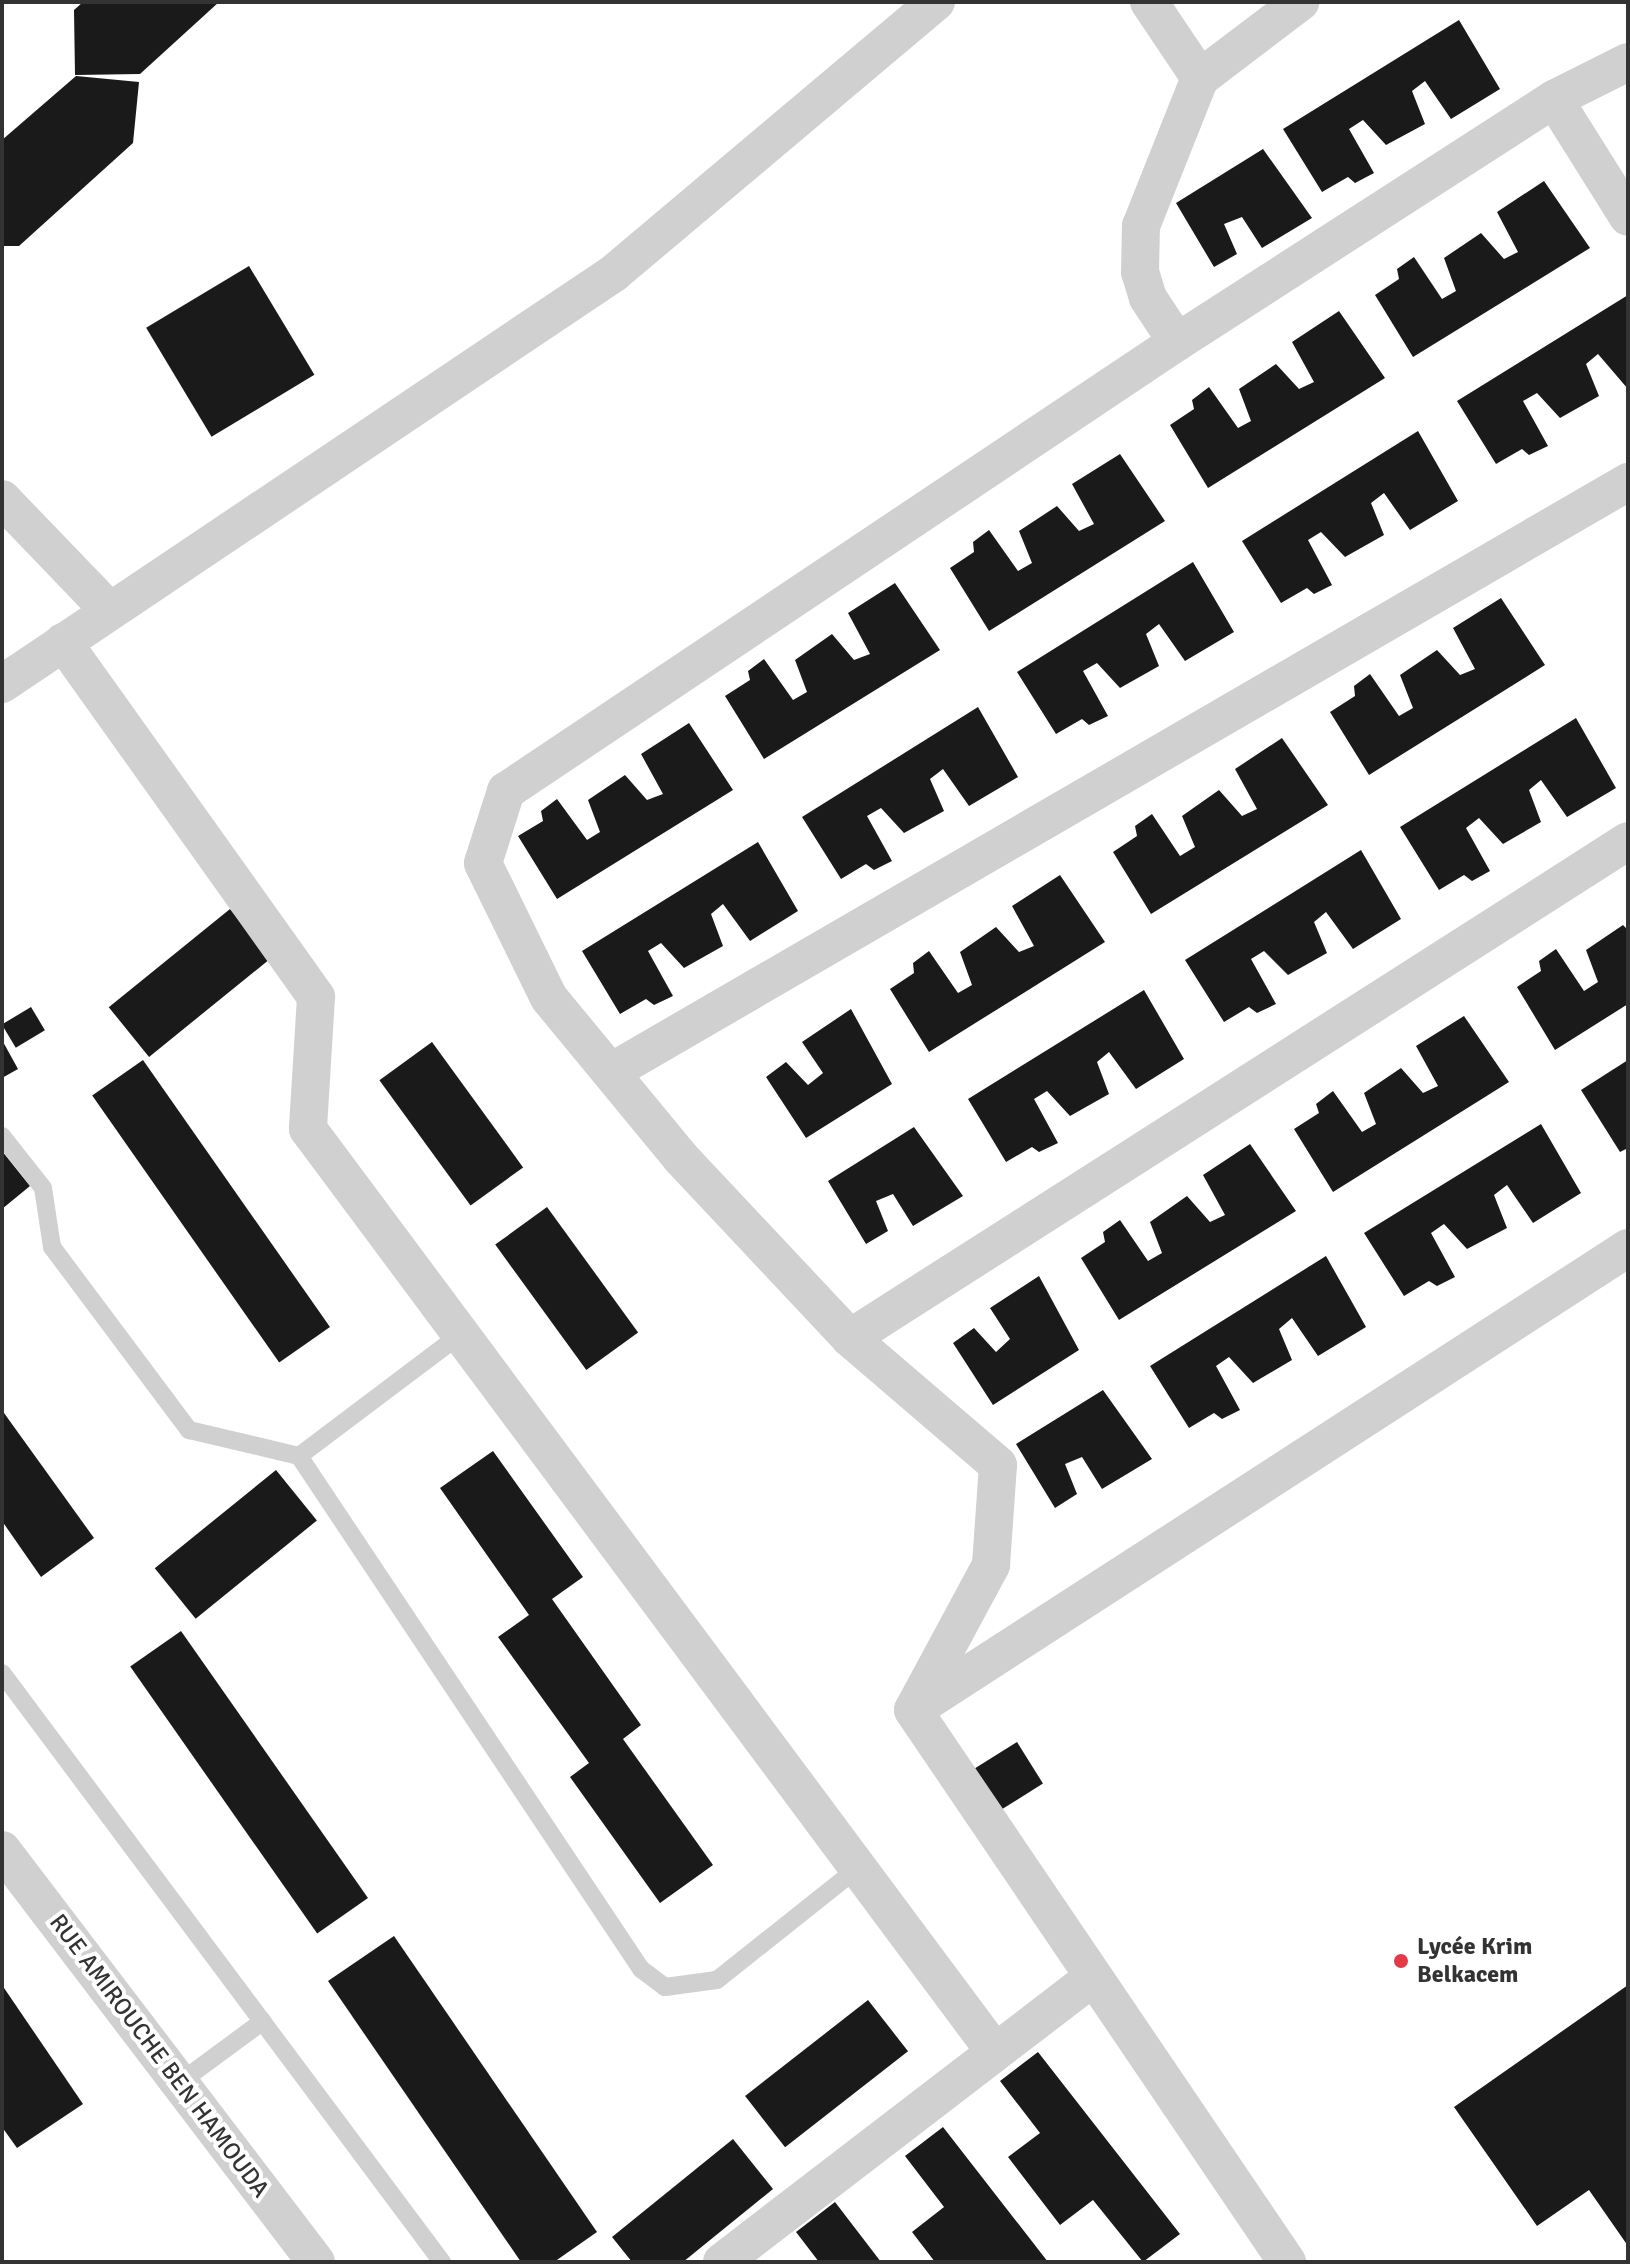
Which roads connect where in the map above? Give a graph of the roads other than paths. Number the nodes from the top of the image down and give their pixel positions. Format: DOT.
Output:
graph roads {
  1 [pos="936,2"];
  2 [pos="1149,2"];
  3 [pos="1300,2"];
  4 [pos="1628,62"];
  5 [pos="1200,78"];
  6 [pos="1554,99"];
  7 [pos="1628,217"];
  8 [pos="1177,342"];
  9 [pos="1628,482"];
  10 [pos="2,499"];
  11 [pos="109,610"];
  12 [pos="63,642"];
  13 [pos="2,684"];
  14 [pos="1628,841"];
  15 [pos="611,1072"];
  16 [pos="2,1136"];
  17 [pos="1628,1248"];
  18 [pos="461,1334"];
  19 [pos="850,1338"];
  20 [pos="299,1456"];
  21 [pos="2,1673"];
  22 [pos="913,1710"];
  23 [pos="2,1850"];
  24 [pos="858,1868"];
  25 [pos="1093,1977"];
  26 [pos="263,2021"];
  27 [pos="995,2052"];
  28 [pos="179,2083"];
  29 [pos="316,2262"];
  30 [pos="442,2262"];
  31 [pos="722,2262"];
  32 [pos="1287,2262"];
  1 -- 11 [label="street"];
  2 -- 5 [label="street"];
  3 -- 5 [label="street"];
  4 -- 6 [label="street"];
  5 -- 8 [label="street"];
  6 -- 7 [label="street"];
  6 -- 8 [label="street"];
  8 -- 15 [label="street"];
  9 -- 15 [label="street"];
  10 -- 11 [label="street"];
  11 -- 12 [label="street"];
  12 -- 13 [label="street"];
  12 -- 18 [label="street"];
  14 -- 19 [label="street"];
  15 -- 19 [label="street"];
  16 -- 20 [label="lane"];
  17 -- 22 [label="street"];
  18 -- 20 [label="lane"];
  18 -- 24 [label="street"];
  19 -- 22 [label="street"];
  20 -- 24 [label="lane"];
  21 -- 26 [label="lane"];
  22 -- 25 [label="street"];
  23 -- 28 [label="street, RUE AMIROUCHE BEN HAMOUDA"];
  24 -- 27 [label="street"];
  25 -- 27 [label="street"];
  25 -- 32 [label="street"];
  26 -- 28 [label="lane"];
  26 -- 30 [label="lane"];
  27 -- 31 [label="street"];
  28 -- 29 [label="street, RUE AMIROUCHE BEN HAMOUDA"];
}
